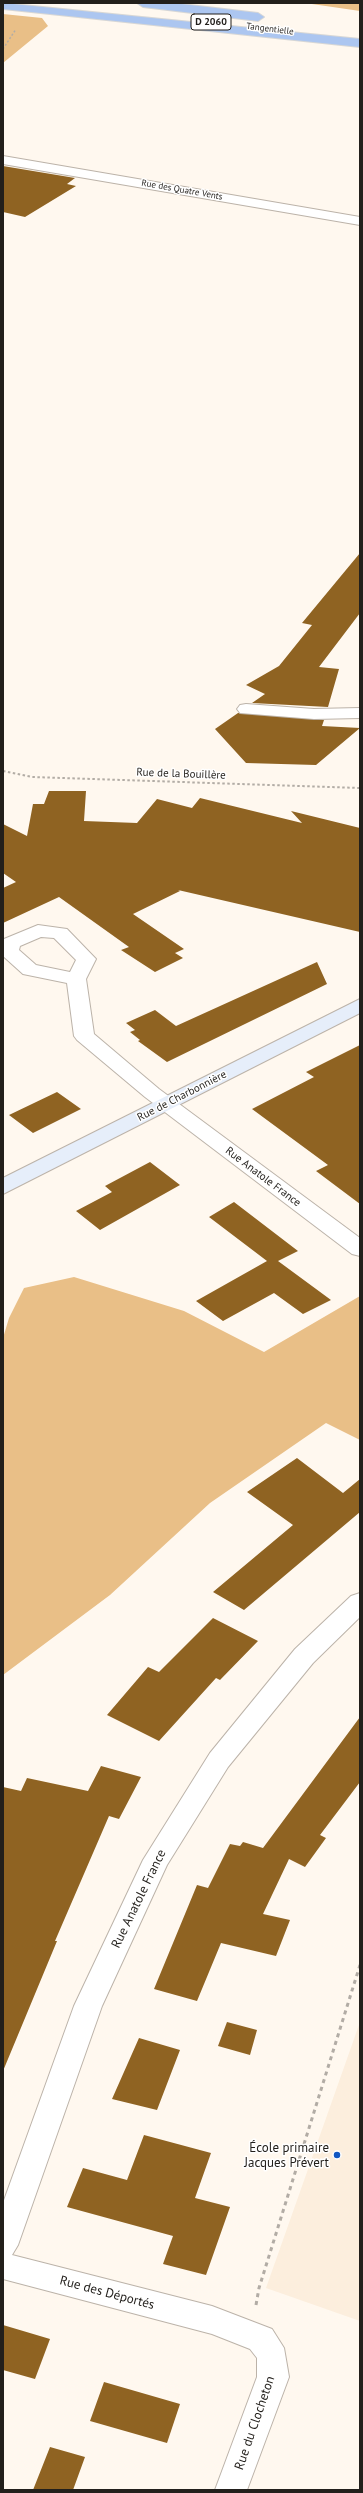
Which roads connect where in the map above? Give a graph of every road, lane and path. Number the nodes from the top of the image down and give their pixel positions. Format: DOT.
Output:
graph roads {
  1 [pos="62,3"];
  2 [pos="143,3"];
  3 [pos="166,3"];
  4 [pos="3,5"];
  5 [pos="10,25"];
  6 [pos="360,42"];
  7 [pos="3,49"];
  8 [pos="3,160"];
  9 [pos="360,221"];
  10 [pos="246,709"];
  11 [pos="360,713"];
  12 [pos="3,770"];
  13 [pos="360,788"];
  14 [pos="76,980"];
  15 [pos="360,1005"];
  16 [pos="166,1104"];
  17 [pos="3,1187"];
  18 [pos="360,1249"];
  19 [pos="360,1602"];
  20 [pos="360,1965"];
  21 [pos="3,2245"];
  22 [pos="3,2266"];
  23 [pos="256,2308"];
  24 [pos="212,2320"];
  25 [pos="231,2490"];
  1 -- 6 [label="highway, Tangentielle / D 2060"];
  2 -- 3 [label="highway, D 2060"];
  4 -- 6 [label="highway"];
  5 -- 7 [label="path"];
  8 -- 9 [label="street, Rue des Quatre Vents"];
  10 -- 11 [label="street"];
  12 -- 13 [label="path, Rue de la Bouillère"];
  14 -- 16 [label="street, Rue Anatole France"];
  15 -- 16 [label="street, Rue de Charbonnière"];
  16 -- 17 [label="street, Rue de Charbonnière"];
  16 -- 18 [label="street, Rue Anatole France"];
  19 -- 21 [label="street, Rue Anatole France"];
  20 -- 23 [label="path"];
  22 -- 24 [label="street, Rue des Déportés"];
  24 -- 25 [label="street, Rue du Clocheton"];
}
